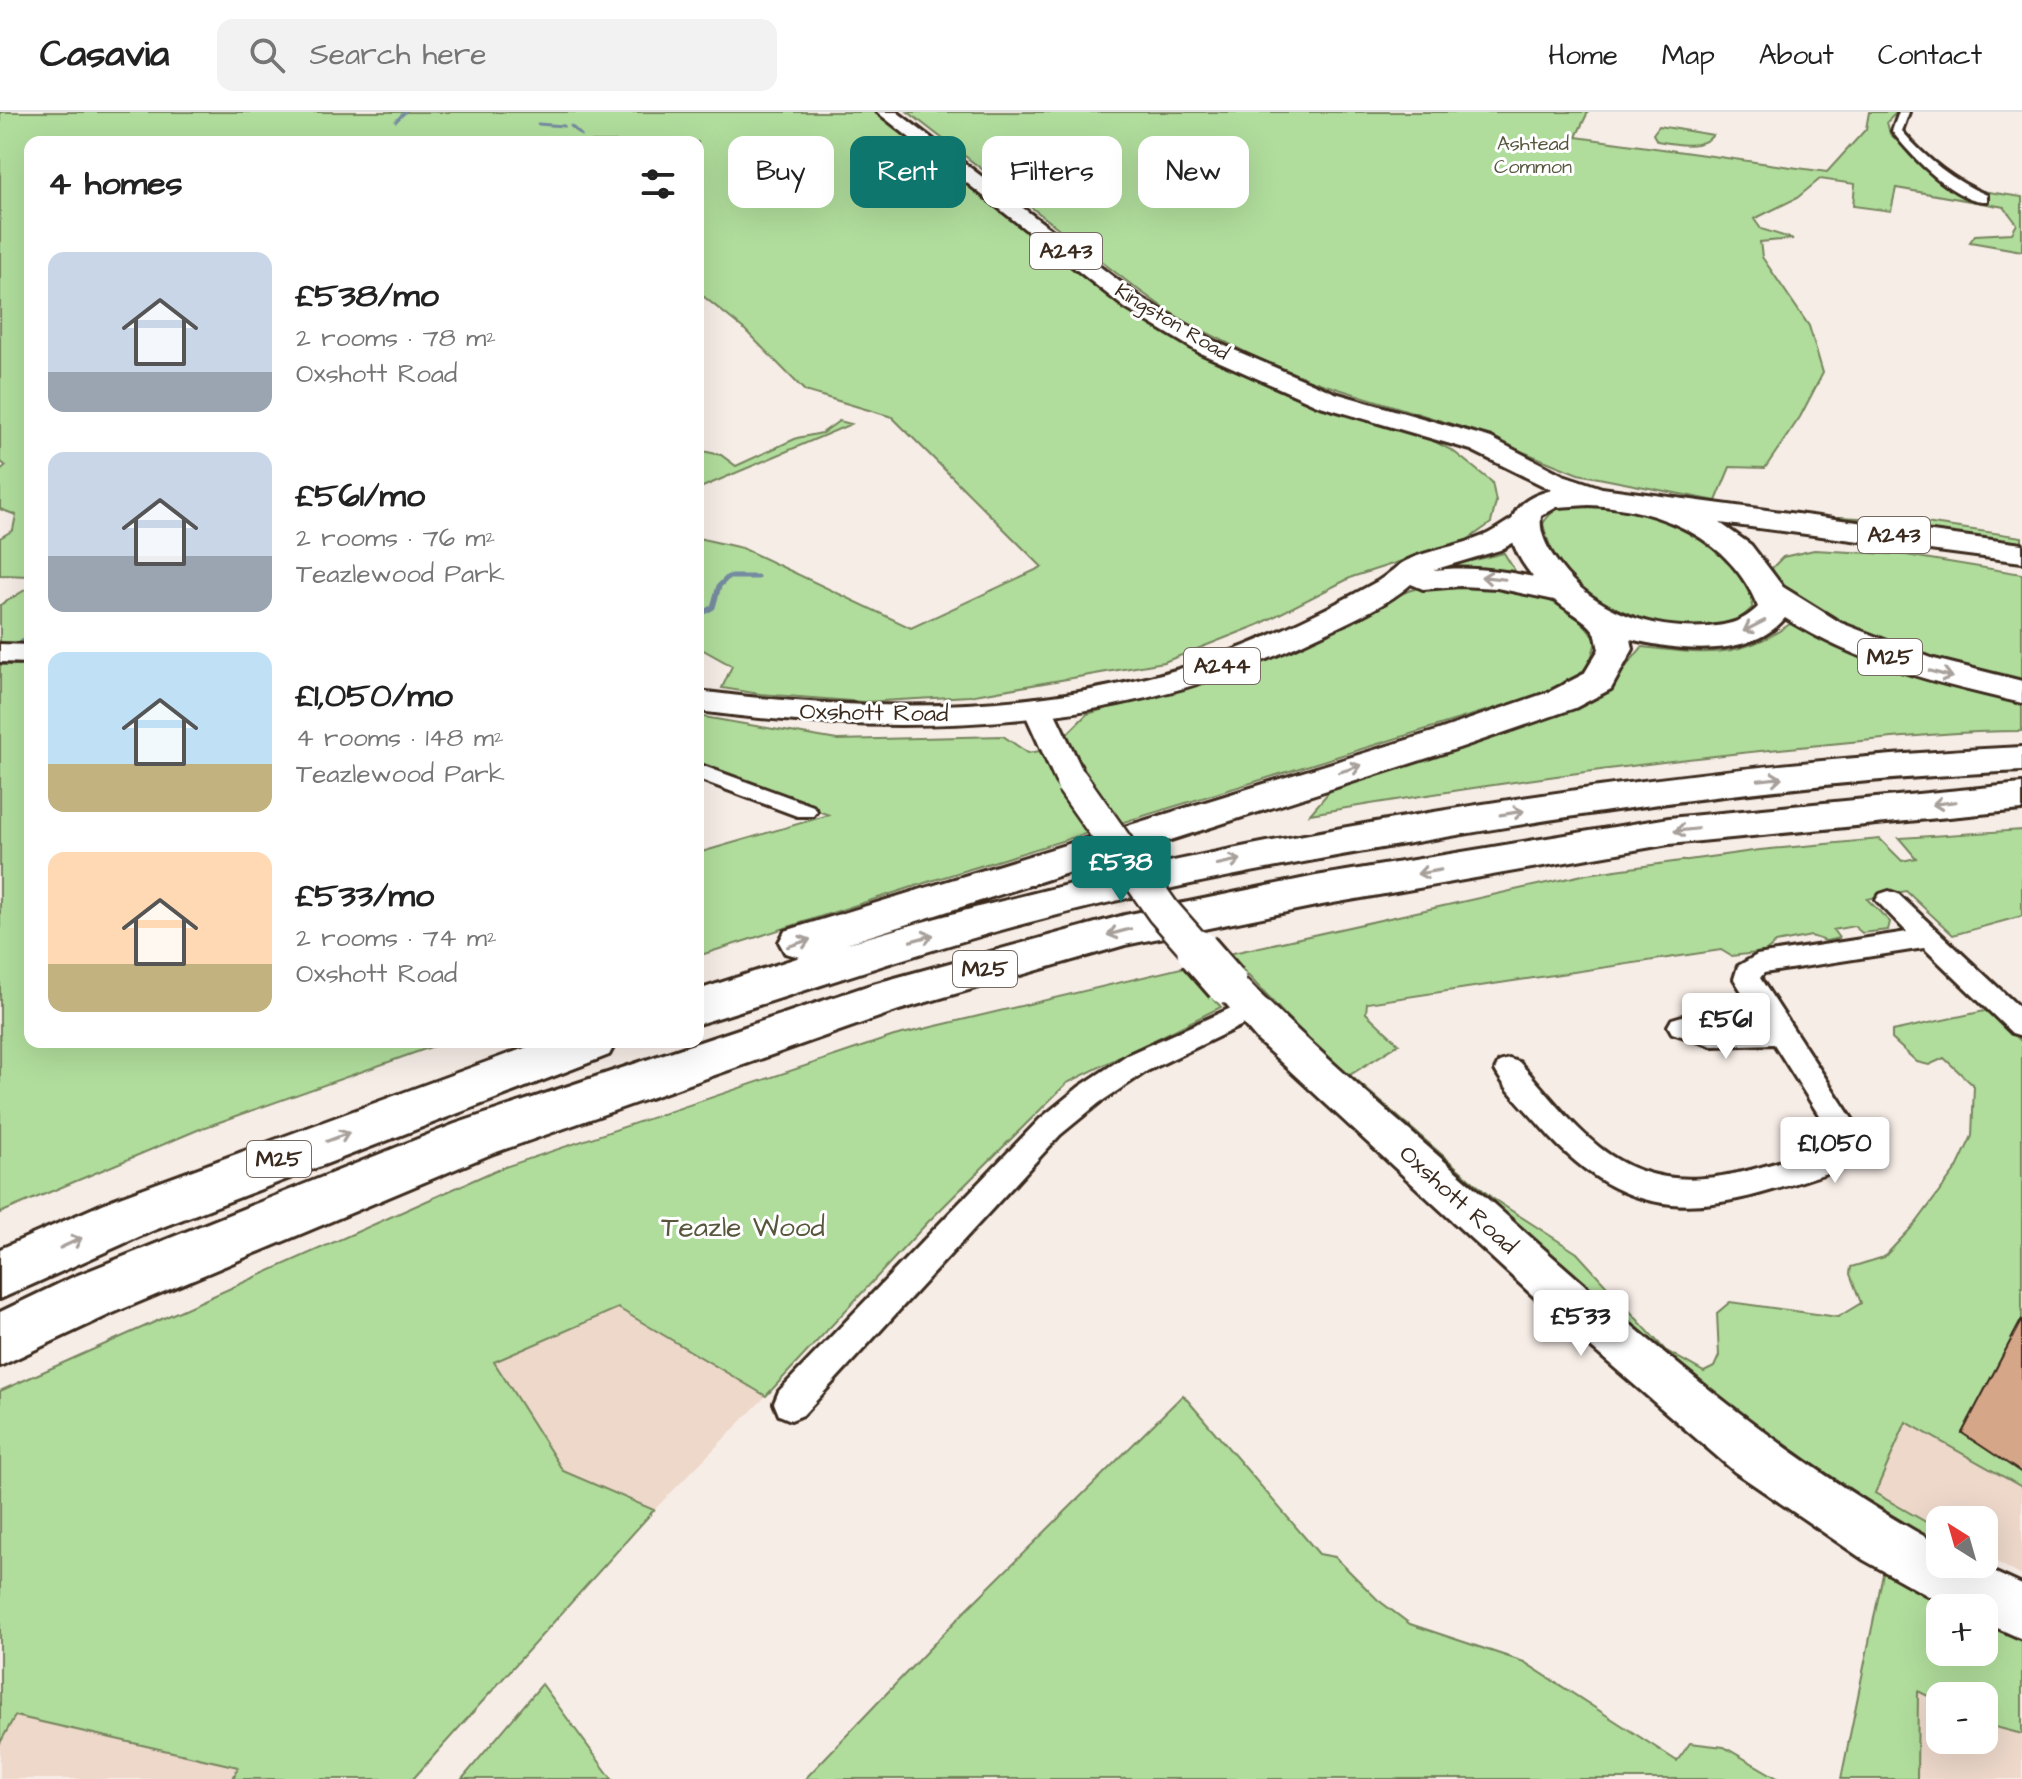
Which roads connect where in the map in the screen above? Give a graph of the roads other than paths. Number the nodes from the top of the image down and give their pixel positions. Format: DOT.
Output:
graph roads {
  1 [pos="886,112"];
  2 [pos="1904,112"];
  3 [pos="1983,198"];
  4 [pos="1455,438"];
  5 [pos="1509,456"];
  6 [pos="1629,500"];
  7 [pos="1526,518"];
  8 [pos="1765,518"];
  9 [pos="2022,553"];
  10 [pos="2022,565"];
  11 [pos="1761,579"];
  12 [pos="1393,585"];
  13 [pos="1582,604"];
  14 [pos="0,653"];
  15 [pos="24,654"];
  16 [pos="2022,692"];
  17 [pos="704,707"];
  18 [pos="1037,707"];
  19 [pos="2022,759"];
  20 [pos="704,773"];
  21 [pos="2022,797"];
  22 [pos="805,811"];
  23 [pos="1889,900"];
  24 [pos="1929,938"];
  25 [pos="704,975"];
  26 [pos="1238,996"];
  27 [pos="704,1005"];
  28 [pos="1682,1026"];
  29 [pos="2022,1026"];
  30 [pos="1780,1033"];
  31 [pos="569,1048"];
  32 [pos="1509,1070"];
  33 [pos="0,1275"];
  34 [pos="0,1340"];
  35 [pos="791,1403"];
  36 [pos="2022,1612"];
  1 -- 4 [label="highway, Kingston Road / A243"];
  2 -- 3 [label="street"];
  4 -- 5 [label="highway, Kingston Road / A243"];
  4 -- 7 [label="highway, Kingston Road / A243"];
  5 -- 6 [label="highway, Kingston Road / A243"];
  5 -- 8 [label="highway"];
  6 -- 7 [label="highway"];
  6 -- 8 [label="highway, A243"];
  6 -- 11 [label="highway"];
  7 -- 12 [label="main road, Oxshott Road / A244"];
  7 -- 13 [label="highway, Kingston Road"];
  8 -- 9 [label="highway, A243"];
  10 -- 11 [label="highway, A243"];
  11 -- 13 [label="highway, one-way"];
  11 -- 16 [label="highway, M25, one-way"];
  13 -- 12 [label="main road, Oxshott Road / A244, one-way"];
  12 -- 18 [label="main road, Oxshott Road / A244"];
  25 -- 13 [label="highway, one-way"];
  14 -- 15 [label="main road"];
  17 -- 18 [label="main road, Oxshott Road / A244"];
  18 -- 26 [label="main road, Oxshott Road, bridge"];
  27 -- 19 [label="highway, M25, one-way"];
  20 -- 22 [label="street"];
  21 -- 34 [label="highway, M25, one-way"];
  23 -- 24 [label="street"];
  24 -- 29 [label="street"];
  24 -- 30 [label="street"];
  26 -- 35 [label="street"];
  26 -- 36 [label="main road, Oxshott Road"];
  28 -- 30 [label="street"];
  30 -- 32 [label="street"];
  33 -- 31 [label="highway, M25, one-way"];
}
